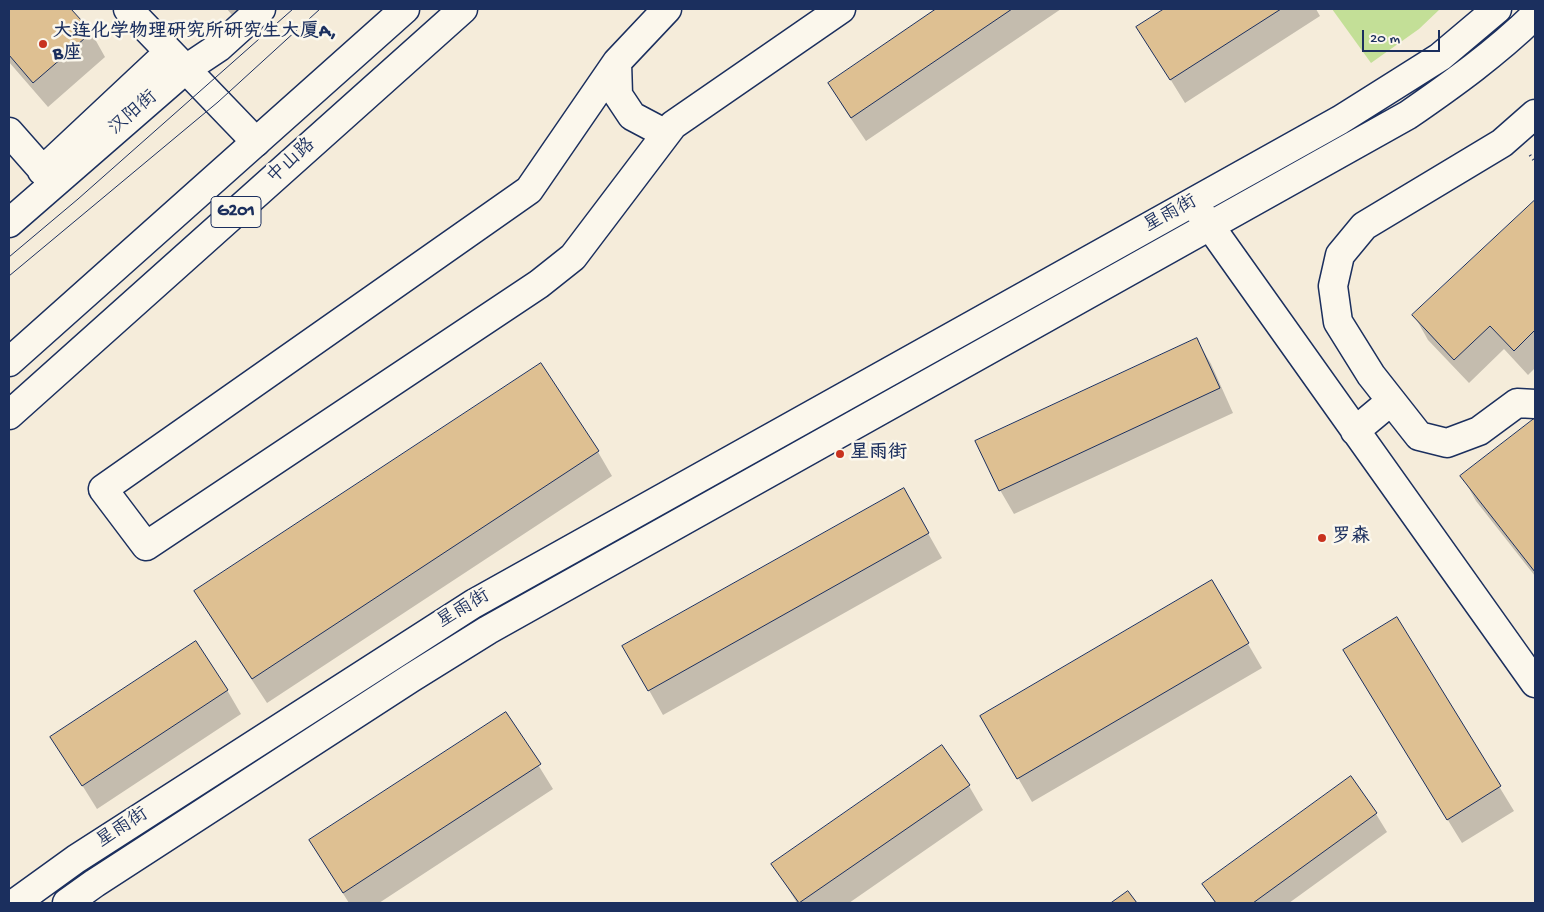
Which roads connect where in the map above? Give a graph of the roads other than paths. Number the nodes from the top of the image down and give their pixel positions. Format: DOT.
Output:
graph roads {
  1 [pos="128,9"];
  2 [pos="261,9"];
  3 [pos="405,9"];
  4 [pos="463,9"];
  5 [pos="667,9"];
  6 [pos="841,9"];
  7 [pos="1497,9"];
  8 [pos="1535,15"];
  9 [pos="177,60"];
  10 [pos="617,62"];
  11 [pos="1535,114"];
  12 [pos="9,132"];
  13 [pos="666,134"];
  14 [pos="256,142"];
  15 [pos="48,178"];
  16 [pos="1193,202"];
  17 [pos="9,223"];
  18 [pos="1210,226"];
  19 [pos="9,362"];
  20 [pos="1388,396"];
  21 [pos="1535,404"];
  22 [pos="9,415"];
  23 [pos="1351,425"];
  24 [pos="1535,684"];
  25 [pos="15,903"];
  26 [pos="67,903"];
  1 -- 9 [label="main road"];
  2 -- 9 [label="main road, 汉阳街"];
  3 -- 14 [label="main road, 中山路 / G201"];
  4 -- 22 [label="main road, 中山路 / G201"];
  5 -- 10 [label="main road"];
  6 -- 13 [label="main road"];
  7 -- 16 [label="main road, 星雨街"];
  8 -- 18 [label="main road, 星雨街"];
  9 -- 14 [label="main road"];
  9 -- 15 [label="main road, 汉阳街"];
  10 -- 13 [label="main road"];
  10 -- 13 [label="main road"];
  11 -- 20 [label="main road"];
  12 -- 15 [label="main road"];
  14 -- 19 [label="main road, 中山路 / G201"];
  15 -- 17 [label="main road, 汉阳街"];
  16 -- 18 [label="main road"];
  16 -- 25 [label="main road, 星雨街"];
  18 -- 23 [label="main road"];
  18 -- 26 [label="main road, 星雨街"];
  20 -- 21 [label="main road"];
  20 -- 23 [label="main road"];
  23 -- 24 [label="main road"];
}
